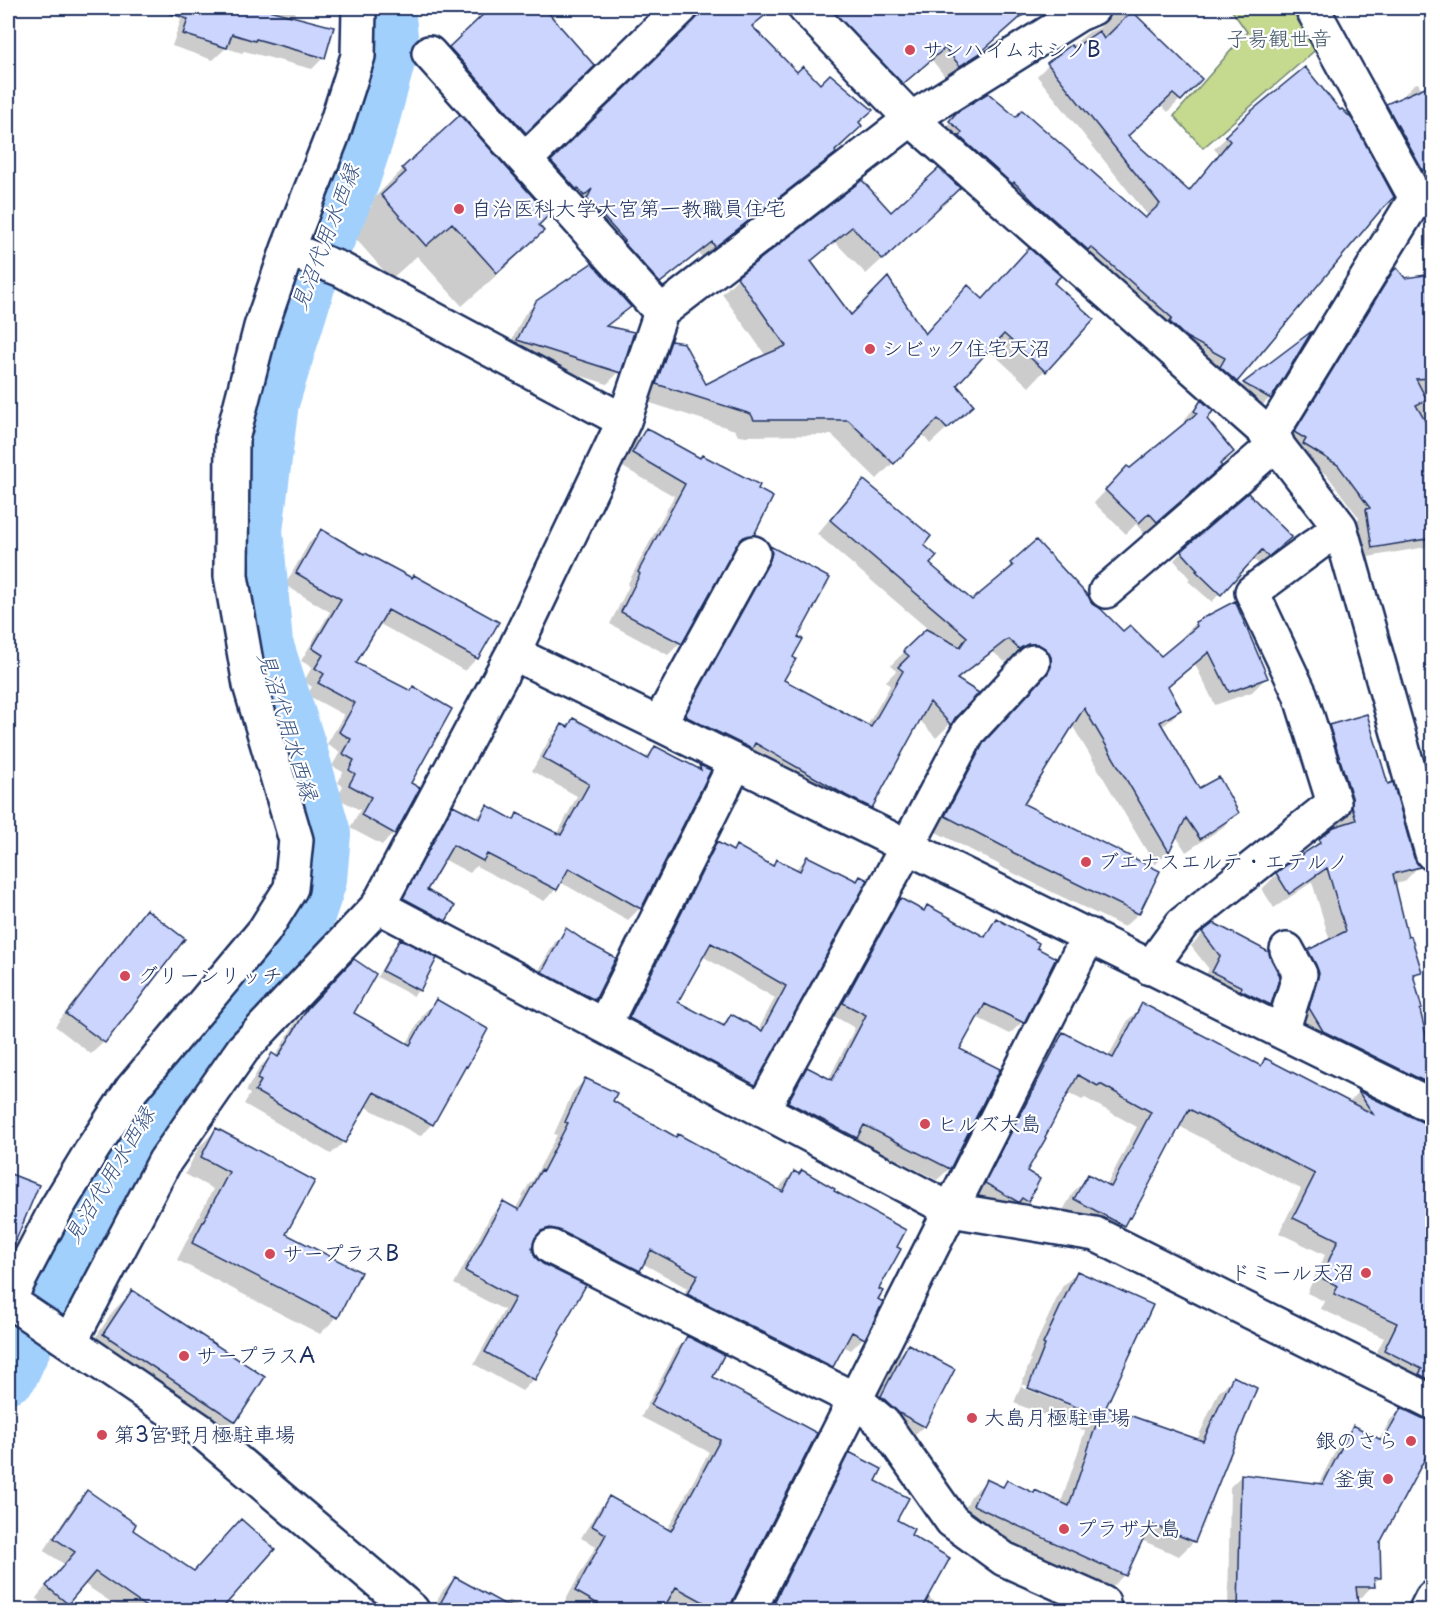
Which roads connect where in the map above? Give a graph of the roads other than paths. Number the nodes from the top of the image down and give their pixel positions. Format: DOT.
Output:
graph roads {
  1 [pos="359,8"];
  2 [pos="681,8"];
  3 [pos="805,8"];
  4 [pos="1093,8"];
  5 [pos="1312,8"];
  6 [pos="429,53"];
  7 [pos="911,119"];
  8 [pos="525,160"];
  9 [pos="1424,196"];
  10 [pos="288,249"];
  11 [pos="660,312"];
  12 [pos="624,421"];
  13 [pos="1274,440"];
  14 [pos="1340,527"];
  15 [pos="753,553"];
  16 [pos="1106,591"];
  17 [pos="513,653"];
  18 [pos="1033,662"];
  19 [pos="658,724"];
  20 [pos="736,762"];
  21 [pos="907,847"];
  22 [pos="1432,853"];
  23 [pos="378,906"];
  24 [pos="1089,936"];
  25 [pos="1287,950"];
  26 [pos="1150,968"];
  27 [pos="604,1026"];
  28 [pos="1282,1032"];
  29 [pos="1432,1106"];
  30 [pos="762,1110"];
  31 [pos="951,1210"];
  32 [pos="551,1247"];
  33 [pos="8,1300"];
  34 [pos="70,1342"];
  35 [pos="856,1400"];
  36 [pos="1432,1402"];
  37 [pos="1432,1598"];
  38 [pos="412,1611"];
  39 [pos="750,1611"];
  40 [pos="1104,1611"];
  41 [pos="1426,1611"];
  1 -- 10 [label="street"];
  2 -- 8 [label="street"];
  3 -- 7 [label="street"];
  4 -- 7 [label="street"];
  5 -- 9 [label="street"];
  6 -- 8 [label="street"];
  7 -- 11 [label="street"];
  7 -- 13 [label="street"];
  8 -- 11 [label="street"];
  9 -- 13 [label="street"];
  10 -- 12 [label="street"];
  10 -- 33 [label="street"];
  11 -- 12 [label="street"];
  12 -- 17 [label="street"];
  13 -- 14 [label="street"];
  13 -- 16 [label="street"];
  14 -- 22 [label="street"];
  14 -- 26 [label="street"];
  15 -- 19 [label="street"];
  17 -- 19 [label="street"];
  17 -- 23 [label="street"];
  18 -- 21 [label="street"];
  19 -- 20 [label="street"];
  20 -- 21 [label="street"];
  20 -- 27 [label="street"];
  21 -- 24 [label="street"];
  21 -- 30 [label="street"];
  23 -- 27 [label="street"];
  23 -- 34 [label="street"];
  24 -- 26 [label="street"];
  24 -- 31 [label="street"];
  25 -- 28 [label="street"];
  26 -- 28 [label="street"];
  27 -- 30 [label="street"];
  28 -- 29 [label="street"];
  30 -- 31 [label="street"];
  31 -- 35 [label="street"];
  31 -- 36 [label="street"];
  32 -- 35 [label="street"];
  33 -- 34 [label="street"];
  34 -- 38 [label="street"];
  35 -- 39 [label="street"];
  35 -- 40 [label="street"];
  37 -- 41 [label="street"];
}
